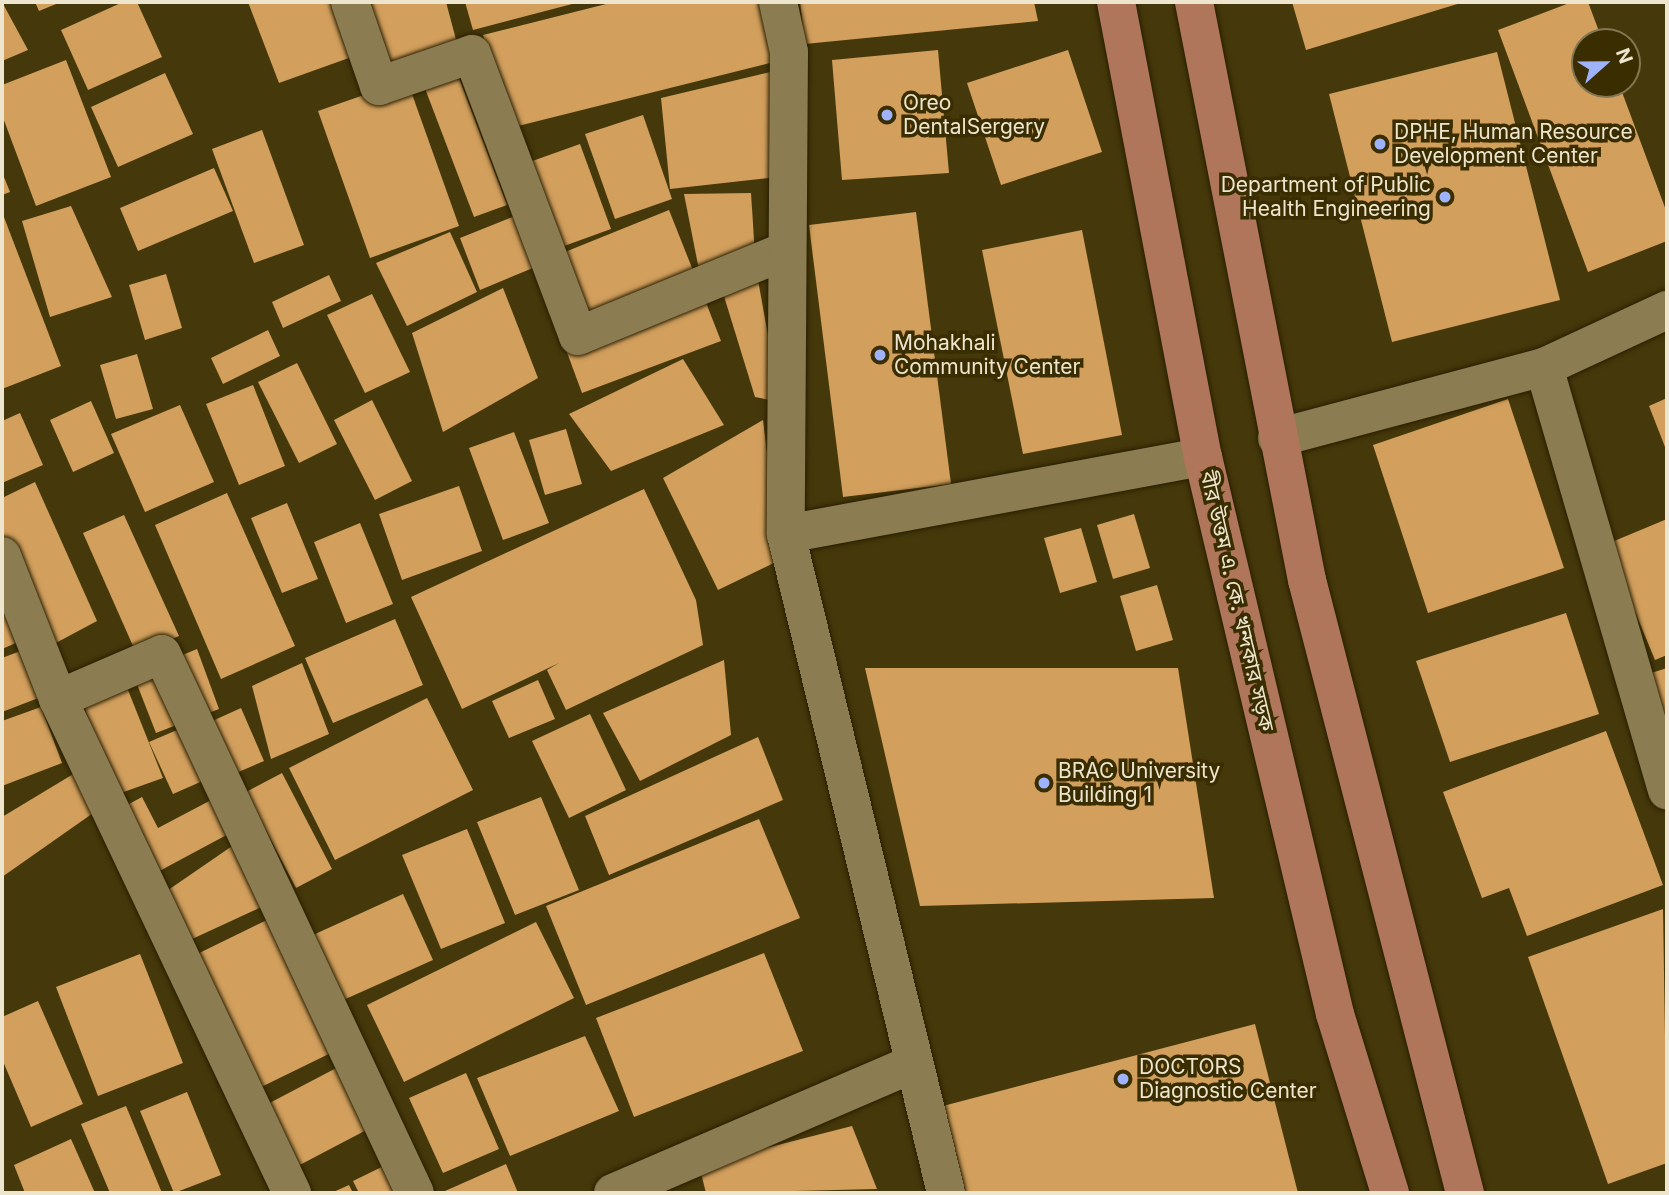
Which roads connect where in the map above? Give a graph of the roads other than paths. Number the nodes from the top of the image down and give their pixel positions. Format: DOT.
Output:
graph roads {
  1 [pos="350,2"];
  2 [pos="778,2"];
  3 [pos="1116,2"];
  4 [pos="1194,2"];
  5 [pos="785,251"];
  6 [pos="1667,310"];
  7 [pos="1544,367"];
  8 [pos="1277,438"];
  9 [pos="1203,457"];
  10 [pos="786,534"];
  11 [pos="2,556"];
  12 [pos="58,699"];
  13 [pos="1667,790"];
  14 [pos="913,1064"];
  15 [pos="292,1193"];
  16 [pos="415,1193"];
  17 [pos="613,1193"];
  18 [pos="946,1193"];
  19 [pos="1390,1193"];
  20 [pos="1465,1193"];
  1 -- 5 [label="street"];
  2 -- 5 [label="street"];
  3 -- 9 [label="main road, বীর উত্তম এ. কে. খন্দকার সড়ক"];
  4 -- 8 [label="main road"];
  5 -- 10 [label="street"];
  6 -- 7 [label="street"];
  7 -- 8 [label="street"];
  7 -- 13 [label="street"];
  8 -- 20 [label="main road"];
  9 -- 10 [label="street"];
  9 -- 19 [label="main road, বীর উত্তম এ. কে. খন্দকার সড়ক"];
  10 -- 14 [label="street"];
  11 -- 12 [label="street"];
  12 -- 15 [label="street"];
  12 -- 16 [label="street"];
  14 -- 17 [label="street"];
  14 -- 18 [label="street"];
}
